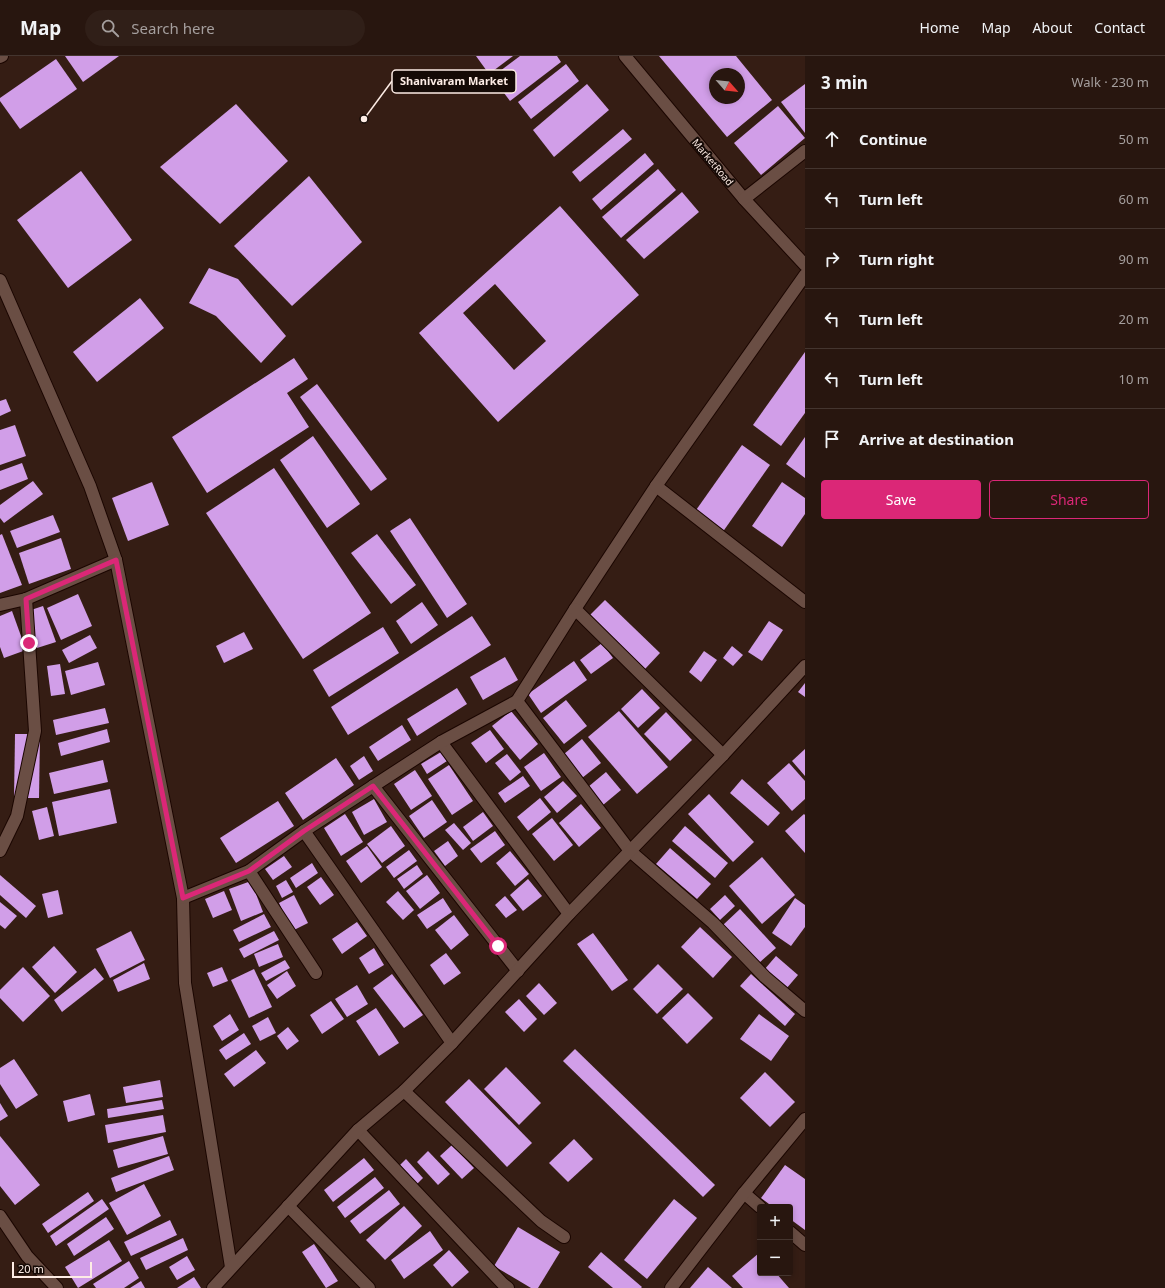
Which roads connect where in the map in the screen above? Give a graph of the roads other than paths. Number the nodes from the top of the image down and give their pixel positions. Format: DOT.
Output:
graph roads {
  1 [pos="625,56"];
  2 [pos="805,151"];
  3 [pos="744,199"];
  4 [pos="805,265"];
  5 [pos="805,275"];
  6 [pos="0,280"];
  7 [pos="656,486"];
  8 [pos="116,560"];
  9 [pos="26,599"];
  10 [pos="805,602"];
  11 [pos="0,605"];
  12 [pos="575,609"];
  13 [pos="805,666"];
  14 [pos="518,701"];
  15 [pos="441,742"];
  16 [pos="722,755"];
  17 [pos="373,786"];
  18 [pos="304,831"];
  19 [pos="0,851"];
  20 [pos="630,851"];
  21 [pos="249,871"];
  22 [pos="183,898"];
  23 [pos="569,914"];
  24 [pos="518,971"];
  25 [pos="316,973"];
  26 [pos="805,1011"];
  27 [pos="452,1043"];
  28 [pos="404,1091"];
  29 [pos="805,1119"];
  30 [pos="358,1130"];
  31 [pos="744,1193"];
  32 [pos="757,1204"];
  33 [pos="288,1206"];
  34 [pos="1,1221"];
  35 [pos="793,1235"];
  36 [pos="564,1237"];
  37 [pos="805,1245"];
  38 [pos="231,1267"];
  39 [pos="57,1288"];
  40 [pos="213,1288"];
  41 [pos="368,1288"];
  42 [pos="508,1288"];
  43 [pos="671,1288"];
  1 -- 3 [label="street, MarketRoad"];
  2 -- 3 [label="street"];
  3 -- 4 [label="street, MarketRoad"];
  5 -- 7 [label="street"];
  6 -- 8 [label="street"];
  7 -- 10 [label="street"];
  7 -- 12 [label="street"];
  8 -- 9 [label="street"];
  8 -- 22 [label="street"];
  9 -- 11 [label="street"];
  9 -- 19 [label="street"];
  12 -- 14 [label="street"];
  12 -- 16 [label="street"];
  13 -- 16 [label="street"];
  14 -- 15 [label="street"];
  14 -- 20 [label="street"];
  15 -- 17 [label="street"];
  15 -- 23 [label="street"];
  16 -- 20 [label="street"];
  17 -- 18 [label="street"];
  17 -- 24 [label="street"];
  18 -- 21 [label="street"];
  18 -- 27 [label="street"];
  20 -- 23 [label="street"];
  20 -- 26 [label="street"];
  21 -- 22 [label="street"];
  21 -- 25 [label="street"];
  22 -- 38 [label="street"];
  23 -- 24 [label="street"];
  24 -- 27 [label="street"];
  27 -- 28 [label="street"];
  28 -- 30 [label="street"];
  28 -- 36 [label="street"];
  29 -- 31 [label="street"];
  30 -- 33 [label="street"];
  30 -- 42 [label="street"];
  31 -- 32 [label="street"];
  31 -- 43 [label="street"];
  33 -- 38 [label="street"];
  33 -- 41 [label="street"];
  34 -- 39 [label="street"];
  35 -- 37 [label="street"];
  38 -- 40 [label="street"];
}
